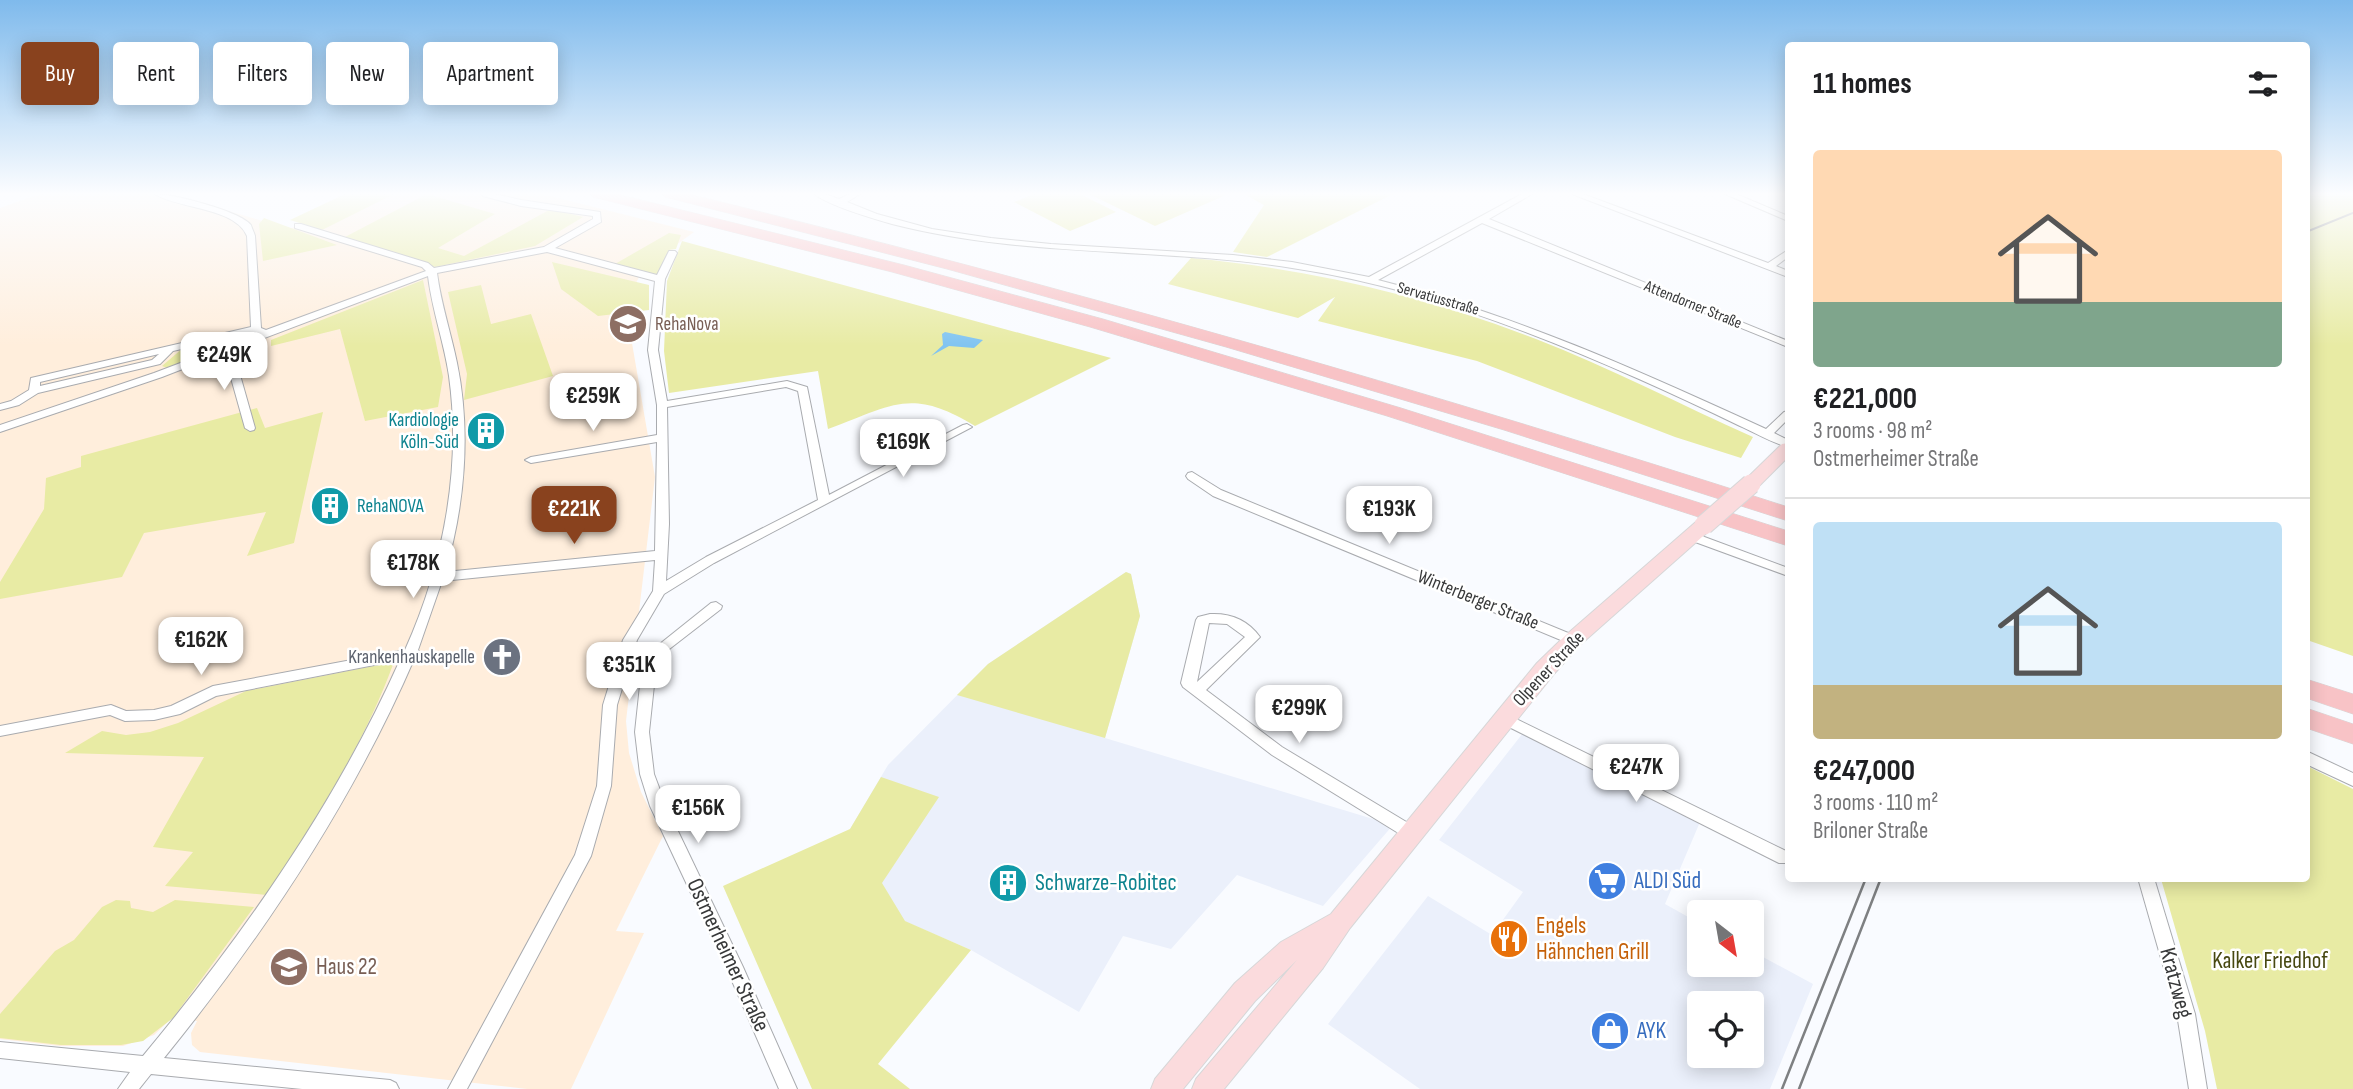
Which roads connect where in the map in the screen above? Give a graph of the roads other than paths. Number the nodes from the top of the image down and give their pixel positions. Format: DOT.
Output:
graph roads {
  1 [pos="252,245"];
  2 [pos="359,245"];
  3 [pos="556,245"];
  4 [pos="799,245"];
  5 [pos="876,245"];
  6 [pos="1022,245"];
  7 [pos="1434,245"];
  8 [pos="1544,245"];
  9 [pos="1711,245"];
  10 [pos="547,250"];
  11 [pos="672,253"];
  12 [pos="1785,255"];
  13 [pos="1770,267"];
  14 [pos="432,272"];
  15 [pos="1785,273"];
  16 [pos="660,279"];
  17 [pos="1371,279"];
  18 [pos="261,331"];
  19 [pos="1785,343"];
  20 [pos="170,349"];
  21 [pos="228,349"];
  22 [pos="156,362"];
  23 [pos="158,375"];
  24 [pos="34,391"];
  25 [pos="662,405"];
  26 [pos="0,407"];
  27 [pos="1785,417"];
  28 [pos="967,427"];
  29 [pos="250,428"];
  30 [pos="0,429"];
  31 [pos="1767,434"];
  32 [pos="661,438"];
  33 [pos="1785,444"];
  34 [pos="1785,449"];
  35 [pos="531,460"];
  36 [pos="1192,476"];
  37 [pos="824,502"];
  38 [pos="1785,513"];
  39 [pos="1697,531"];
  40 [pos="1785,538"];
  41 [pos="661,555"];
  42 [pos="1785,571"];
  43 [pos="439,577"];
  44 [pos="659,591"];
  45 [pos="716,606"];
  46 [pos="1573,640"];
  47 [pos="413,653"];
  48 [pos="2310,678"];
  49 [pos="2310,689"];
  50 [pos="1197,690"];
  51 [pos="2353,692"];
  52 [pos="2353,704"];
  53 [pos="1504,718"];
  54 [pos="2310,719"];
  55 [pos="0,731"];
  56 [pos="2353,734"];
  57 [pos="2310,759"];
  58 [pos="2353,780"];
  59 [pos="1413,834"];
  60 [pos="1784,858"];
  61 [pos="2147,882"];
  62 [pos="1340,920"];
  63 [pos="0,1050"];
  64 [pos="149,1064"];
  65 [pos="127,1089"];
  66 [pos="390,1089"];
  67 [pos="457,1089"];
  68 [pos="788,1089"];
  69 [pos="1165,1089"];
  70 [pos="1206,1089"];
  71 [pos="2198,1089"];
  1 -- 18 [label="street"];
  2 -- 14 [label="street"];
  3 -- 10 [label="street"];
  4 -- 40 [label="highway"];
  5 -- 38 [label="highway"];
  6 -- 17 [label="street, Servatiusstraße"];
  7 -- 17 [label="street"];
  8 -- 19 [label="street, Attendorner Straße"];
  9 -- 13 [label="street"];
  10 -- 14 [label="street"];
  10 -- 16 [label="street"];
  11 -- 16 [label="street"];
  12 -- 13 [label="street"];
  13 -- 15 [label="street"];
  14 -- 18 [label="street"];
  14 -- 43 [label="street"];
  16 -- 25 [label="street"];
  17 -- 31 [label="street, Servatiusstraße"];
  18 -- 20 [label="street"];
  18 -- 21 [label="street"];
  20 -- 22 [label="street"];
  20 -- 24 [label="street"];
  21 -- 23 [label="street"];
  21 -- 29 [label="street"];
  22 -- 23 [label="street"];
  22 -- 24 [label="street"];
  23 -- 30 [label="street"];
  24 -- 26 [label="street"];
  25 -- 32 [label="street"];
  25 -- 37 [label="street"];
  27 -- 31 [label="street"];
  28 -- 37 [label="street"];
  31 -- 33 [label="street, Servatiusstraße"];
  32 -- 35 [label="street"];
  32 -- 41 [label="street"];
  34 -- 39 [label="main road, Olpener Straße, bridge"];
  36 -- 46 [label="street, Winterberger Straße"];
  37 -- 44 [label="street"];
  39 -- 42 [label="street"];
  39 -- 46 [label="main road, Olpener Straße"];
  41 -- 43 [label="street"];
  41 -- 44 [label="street"];
  43 -- 47 [label="street"];
  44 -- 67 [label="street"];
  45 -- 68 [label="street, Ostmerheimer Straße"];
  46 -- 53 [label="main road, Olpener Straße"];
  47 -- 55 [label="street"];
  47 -- 64 [label="street"];
  48 -- 51 [label="highway"];
  49 -- 52 [label="highway"];
  50 -- 50 [label="street"];
  50 -- 59 [label="street"];
  53 -- 59 [label="main road, Olpener Straße"];
  53 -- 60 [label="street"];
  54 -- 56 [label="highway"];
  57 -- 58 [label="street"];
  59 -- 62 [label="main road, Olpener Straße"];
  61 -- 71 [label="street, Kratzweg"];
  62 -- 69 [label="main road, Olpener Straße"];
  62 -- 70 [label="main road, Olpener Straße"];
  63 -- 64 [label="street"];
  64 -- 65 [label="street"];
  64 -- 66 [label="street"];
}
